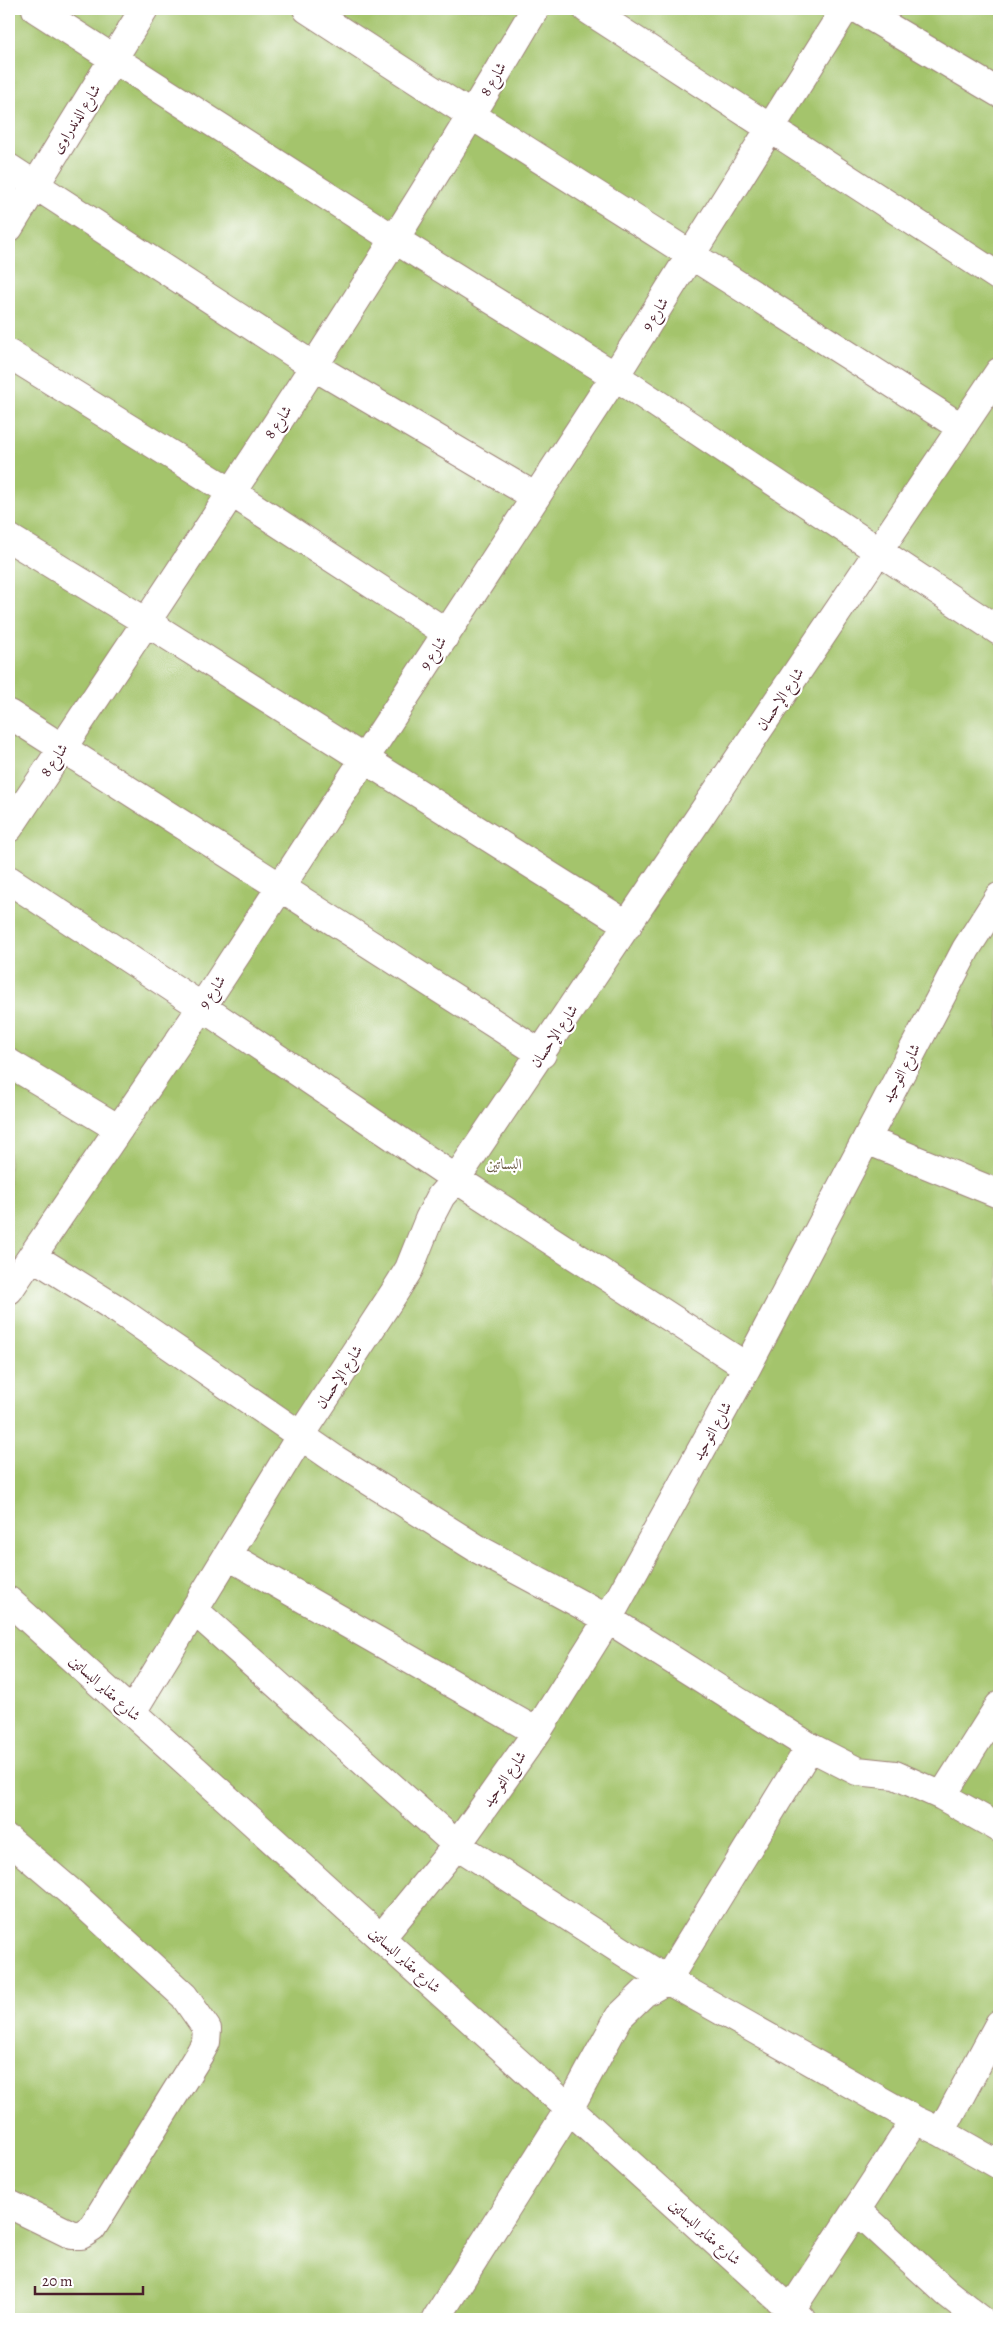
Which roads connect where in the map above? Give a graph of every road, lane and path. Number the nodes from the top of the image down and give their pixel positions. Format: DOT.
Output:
graph roads {
  1 [pos="36,9"];
  2 [pos="144,9"];
  3 [pos="307,9"];
  4 [pos="535,9"];
  5 [pos="587,9"];
  6 [pos="845,9"];
  7 [pos="858,9"];
  8 [pos="114,57"];
  9 [pos="999,93"];
  10 [pos="472,117"];
  11 [pos="771,128"];
  12 [pos="9,168"];
  13 [pos="36,184"];
  14 [pos="9,228"];
  15 [pos="394,239"];
  16 [pos="693,254"];
  17 [pos="999,277"];
  18 [pos="9,354"];
  19 [pos="315,367"];
  20 [pos="999,372"];
  21 [pos="615,376"];
  22 [pos="962,428"];
  23 [pos="230,492"];
  24 [pos="536,497"];
  25 [pos="9,538"];
  26 [pos="880,550"];
  27 [pos="148,623"];
  28 [pos="999,631"];
  29 [pos="447,632"];
  30 [pos="9,714"];
  31 [pos="62,748"];
  32 [pos="364,759"];
  33 [pos="9,828"];
  34 [pos="9,880"];
  35 [pos="281,886"];
  36 [pos="999,897"];
  37 [pos="628,925"];
  38 [pos="202,1007"];
  39 [pos="542,1054"];
  40 [pos="9,1063"];
  41 [pos="119,1129"];
  42 [pos="866,1140"];
  43 [pos="456,1179"];
  44 [pos="999,1194"];
  45 [pos="32,1256"];
  46 [pos="9,1290"];
  47 [pos="747,1367"];
  48 [pos="301,1434"];
  49 [pos="229,1556"];
  50 [pos="9,1601"];
  51 [pos="195,1611"];
  52 [pos="608,1619"];
  53 [pos="999,1706"];
  54 [pos="132,1712"];
  55 [pos="537,1732"];
  56 [pos="810,1747"];
  57 [pos="942,1796"];
  58 [pos="999,1828"];
  59 [pos="9,1840"];
  60 [pos="457,1845"];
  61 [pos="381,1938"];
  62 [pos="667,1980"];
  63 [pos="999,2024"];
  64 [pos="568,2109"];
  65 [pos="914,2120"];
  66 [pos="941,2132"];
  67 [pos="999,2165"];
  68 [pos="9,2204"];
  69 [pos="857,2210"];
  70 [pos="793,2316"];
  71 [pos="436,2319"];
  72 [pos="980,2319"];
  1 -- 8 [label="street"];
  2 -- 8 [label="street, شارع الدندراوى"];
  3 -- 10 [label="street"];
  4 -- 10 [label="street, شارع 8"];
  5 -- 11 [label="street"];
  6 -- 11 [label="street, شارع 9"];
  7 -- 9 [label="street"];
  8 -- 13 [label="street, شارع الدندراوى"];
  8 -- 15 [label="street"];
  10 -- 15 [label="street, شارع 8"];
  10 -- 16 [label="street"];
  11 -- 16 [label="street, شارع 9"];
  11 -- 17 [label="street"];
  12 -- 13 [label="street"];
  13 -- 14 [label="street, شارع الدندراوى"];
  13 -- 19 [label="street"];
  15 -- 19 [label="street, شارع 8"];
  15 -- 21 [label="street"];
  16 -- 21 [label="street, شارع 9"];
  16 -- 22 [label="street"];
  18 -- 23 [label="street"];
  19 -- 23 [label="street, شارع 8"];
  19 -- 24 [label="street"];
  20 -- 22 [label="street, شارع الإحسان"];
  21 -- 24 [label="street, شارع 9"];
  21 -- 26 [label="street"];
  22 -- 26 [label="street, شارع الإحسان"];
  23 -- 27 [label="street, شارع 8"];
  23 -- 29 [label="street"];
  24 -- 29 [label="street, شارع 9"];
  25 -- 27 [label="street"];
  26 -- 28 [label="street"];
  26 -- 37 [label="street, شارع الإحسان"];
  27 -- 31 [label="street, شارع 8"];
  27 -- 32 [label="street"];
  29 -- 32 [label="street, شارع 9"];
  30 -- 31 [label="street"];
  31 -- 33 [label="street, شارع 8"];
  31 -- 35 [label="street"];
  32 -- 35 [label="street, شارع 9"];
  32 -- 37 [label="street"];
  34 -- 38 [label="street"];
  35 -- 38 [label="street, شارع 9"];
  35 -- 39 [label="street"];
  36 -- 42 [label="street, شارع التوحيد"];
  37 -- 39 [label="street, شارع الإحسان"];
  38 -- 41 [label="street, شارع 9"];
  38 -- 43 [label="street"];
  39 -- 43 [label="street, شارع الإحسان"];
  40 -- 41 [label="street"];
  41 -- 45 [label="street, شارع 9"];
  42 -- 44 [label="street"];
  42 -- 47 [label="street, شارع التوحيد"];
  43 -- 47 [label="street"];
  43 -- 48 [label="street, شارع الإحسان"];
  45 -- 46 [label="street, شارع 9"];
  45 -- 48 [label="street"];
  47 -- 52 [label="street, شارع التوحيد"];
  48 -- 49 [label="street, شارع الإحسان"];
  48 -- 52 [label="street"];
  49 -- 51 [label="street, شارع الإحسان"];
  49 -- 55 [label="street"];
  50 -- 54 [label="street, شارع مقابر البساتين"];
  51 -- 54 [label="street, شارع الإحسان"];
  51 -- 60 [label="street"];
  52 -- 55 [label="street, شارع التوحيد"];
  52 -- 56 [label="street"];
  53 -- 57 [label="street"];
  54 -- 61 [label="street, شارع مقابر البساتين"];
  55 -- 60 [label="street, شارع التوحيد"];
  56 -- 57 [label="street"];
  56 -- 62 [label="street"];
  57 -- 58 [label="street"];
  59 -- 68 [label="street"];
  60 -- 61 [label="street, شارع التوحيد"];
  60 -- 62 [label="street"];
  61 -- 64 [label="street, شارع مقابر البساتين"];
  62 -- 64 [label="street"];
  62 -- 65 [label="street"];
  63 -- 66 [label="street"];
  64 -- 70 [label="street, شارع مقابر البساتين"];
  64 -- 71 [label="street"];
  65 -- 66 [label="street"];
  65 -- 69 [label="street"];
  66 -- 67 [label="street"];
  69 -- 70 [label="street"];
  69 -- 72 [label="street"];
}
